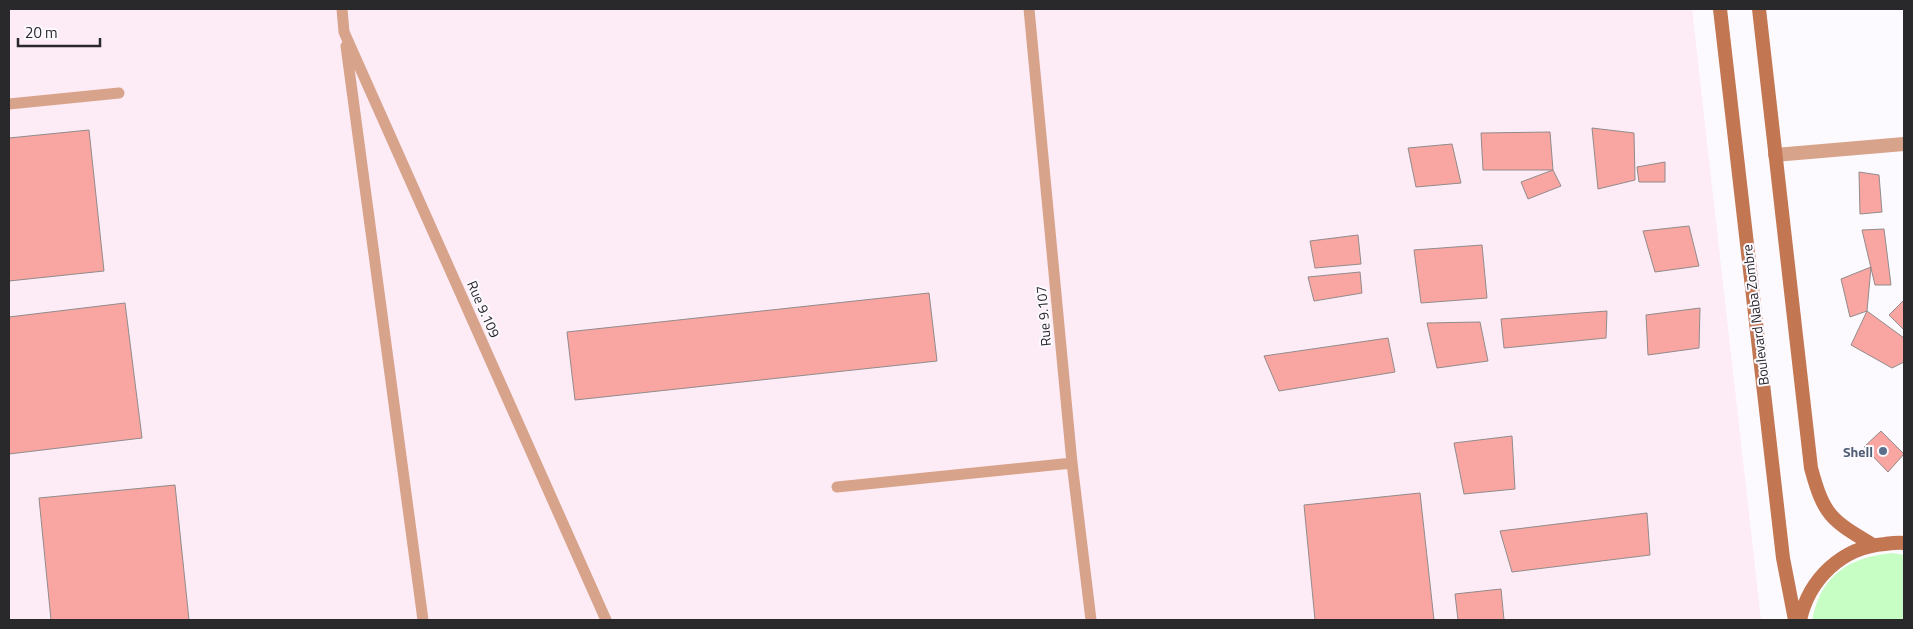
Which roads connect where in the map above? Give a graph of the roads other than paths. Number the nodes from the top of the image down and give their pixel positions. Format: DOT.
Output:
graph roads {
  1 [pos="342,9"];
  2 [pos="1029,9"];
  3 [pos="1720,9"];
  4 [pos="1759,9"];
  5 [pos="344,32"];
  6 [pos="119,93"];
  7 [pos="9,104"];
  8 [pos="1904,144"];
  9 [pos="1775,155"];
  10 [pos="1072,463"];
  11 [pos="837,488"];
  12 [pos="1904,543"];
  13 [pos="1873,545"];
  14 [pos="423,620"];
  15 [pos="606,620"];
  16 [pos="1091,620"];
  17 [pos="1795,620"];
  18 [pos="1800,620"];
  1 -- 5 [label="lane, Rue 9.109"];
  2 -- 10 [label="lane, Rue 9.107"];
  3 -- 17 [label="main road, Boulevard Naba Zombre"];
  4 -- 9 [label="main road"];
  5 -- 14 [label="lane"];
  5 -- 15 [label="lane, Rue 9.109"];
  6 -- 7 [label="lane"];
  8 -- 9 [label="street"];
  9 -- 13 [label="main road"];
  10 -- 11 [label="lane"];
  10 -- 16 [label="lane, Rue 9.107"];
  12 -- 13 [label="main road"];
  13 -- 18 [label="main road"];
}
